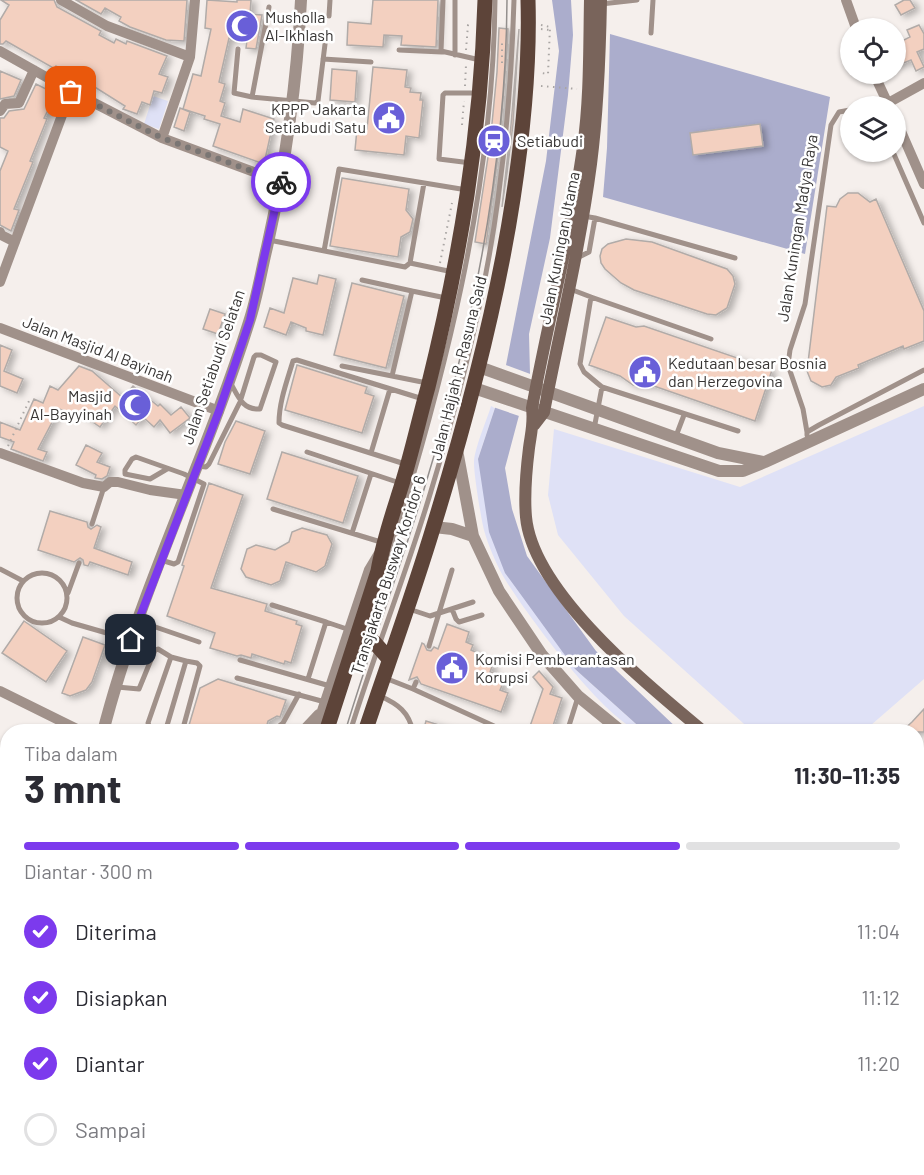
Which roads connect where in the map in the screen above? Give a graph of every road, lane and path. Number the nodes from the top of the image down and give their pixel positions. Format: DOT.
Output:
graph roads {
  1 [pos="60,0"];
  2 [pos="195,0"];
  3 [pos="301,0"];
  4 [pos="330,0"];
  5 [pos="443,0"];
  6 [pos="455,0"];
  7 [pos="485,0"];
  8 [pos="495,0"];
  9 [pos="514,0"];
  10 [pos="528,0"];
  11 [pos="637,0"];
  12 [pos="653,0"];
  13 [pos="846,0"];
  14 [pos="597,1"];
  15 [pos="269,7"];
  16 [pos="328,16"];
  17 [pos="852,18"];
  18 [pos="541,25"];
  19 [pos="651,33"];
  20 [pos="326,36"];
  21 [pos="238,49"];
  22 [pos="399,50"];
  23 [pos="0,51"];
  24 [pos="442,52"];
  25 [pos="455,55"];
  26 [pos="190,57"];
  27 [pos="323,59"];
  28 [pos="482,60"];
  29 [pos="371,62"];
  30 [pos="34,70"];
  31 [pos="542,74"];
  32 [pos="924,83"];
  33 [pos="541,86"];
  34 [pos="573,89"];
  35 [pos="71,92"];
  36 [pos="480,93"];
  37 [pos="903,96"];
  38 [pos="252,97"];
  39 [pos="464,100"];
  40 [pos="292,102"];
  41 [pos="0,111"];
  42 [pos="840,112"];
  43 [pos="462,135"];
  44 [pos="162,138"];
  45 [pos="906,143"];
  46 [pos="897,162"];
  47 [pos="473,164"];
  48 [pos="281,182"];
  49 [pos="424,183"];
  50 [pos="924,184"];
  51 [pos="469,190"];
  52 [pos="452,201"];
  53 [pos="584,216"];
  54 [pos="924,223"];
  55 [pos="446,231"];
  56 [pos="0,232"];
  57 [pos="268,240"];
  58 [pos="15,242"];
  59 [pos="324,251"];
  60 [pos="569,258"];
  61 [pos="735,258"];
  62 [pos="410,263"];
  63 [pos="453,272"];
  64 [pos="0,280"];
  65 [pos="362,280"];
  66 [pos="563,287"];
  67 [pos="412,291"];
  68 [pos="591,297"];
  69 [pos="448,299"];
  70 [pos="0,328"];
  71 [pos="711,339"];
  72 [pos="342,366"];
  73 [pos="479,367"];
  74 [pos="924,370"];
  75 [pos="392,376"];
  76 [pos="229,381"];
  77 [pos="428,384"];
  78 [pos="602,387"];
  79 [pos="474,388"];
  80 [pos="538,388"];
  81 [pos="390,389"];
  82 [pos="924,389"];
  83 [pos="424,400"];
  84 [pos="29,401"];
  85 [pos="240,402"];
  86 [pos="534,408"];
  87 [pos="598,410"];
  88 [pos="219,411"];
  89 [pos="684,415"];
  90 [pos="594,429"];
  91 [pos="738,431"];
  92 [pos="808,437"];
  93 [pos="676,438"];
  94 [pos="457,449"];
  95 [pos="307,452"];
  96 [pos="2,453"];
  97 [pos="370,453"];
  98 [pos="765,462"];
  99 [pos="407,465"];
  100 [pos="167,469"];
  101 [pos="195,472"];
  102 [pos="371,474"];
  103 [pos="402,483"];
  104 [pos="104,487"];
  105 [pos="186,495"];
  106 [pos="273,509"];
  107 [pos="92,524"];
  108 [pos="174,527"];
  109 [pos="434,527"];
  110 [pos="189,532"];
  111 [pos="352,533"];
  112 [pos="473,536"];
  113 [pos="383,547"];
  114 [pos="161,560"];
  115 [pos="79,563"];
  116 [pos="0,569"];
  117 [pos="452,570"];
  118 [pos="22,581"];
  119 [pos="67,595"];
  120 [pos="473,602"];
  121 [pos="272,605"];
  122 [pos="406,608"];
  123 [pos="452,609"];
  124 [pos="438,614"];
  125 [pos="482,615"];
  126 [pos="59,617"];
  127 [pos="138,621"];
  128 [pos="326,622"];
  129 [pos="358,635"];
  130 [pos="386,638"];
  131 [pos="131,640"];
  132 [pos="199,642"];
  133 [pos="429,646"];
  134 [pos="171,657"];
  135 [pos="389,659"];
  136 [pos="240,660"];
  137 [pos="186,661"];
  138 [pos="383,677"];
  139 [pos="237,678"];
  140 [pos="308,679"];
  141 [pos="416,682"];
  142 [pos="330,686"];
  143 [pos="115,687"];
  144 [pos="413,689"];
  145 [pos="0,691"];
  146 [pos="299,694"];
  147 [pos="377,694"];
  148 [pos="578,696"];
  149 [pos="324,707"];
  150 [pos="67,724"];
  151 [pos="106,724"];
  152 [pos="148,724"];
  153 [pos="167,724"];
  154 [pos="182,724"];
  155 [pos="282,724"];
  156 [pos="310,724"];
  157 [pos="319,724"];
  158 [pos="329,724"];
  159 [pos="334,724"];
  160 [pos="353,724"];
  161 [pos="368,724"];
  162 [pos="412,724"];
  163 [pos="490,724"];
  164 [pos="569,724"];
  165 [pos="612,724"];
  166 [pos="695,724"];
  1 -- 26 [label="street"];
  2 -- 26 [label="street"];
  3 -- 40 [label="street, Jalan Setiabudi Selatan"];
  4 -- 16 [label="lane"];
  5 -- 24 [label="lane"];
  6 -- 25 [label="lane"];
  7 -- 28 [label="main road, Jalan Hajjah R. Rasuna Said"];
  8 -- 129 [label="lane, Transjakarta Busway Koridor 6"];
  9 -- 130 [label="lane, Transjakarta Busway Koridor 6"];
  10 -- 73 [label="main road, Jalan Hajjah R. Rasuna Said"];
  11 -- 14 [label="lane"];
  12 -- 19 [label="lane"];
  13 -- 17 [label="street"];
  14 -- 53 [label="main road, Jalan Kuningan Utama"];
  15 -- 38 [label="lane"];
  18 -- 31 [label="path"];
  20 -- 27 [label="lane"];
  21 -- 38 [label="lane"];
  22 -- 24 [label="lane"];
  23 -- 30 [label="street"];
  24 -- 25 [label="lane"];
  25 -- 28 [label="lane"];
  26 -- 44 [label="street"];
  27 -- 29 [label="lane"];
  27 -- 40 [label="lane"];
  28 -- 36 [label="main road, Jalan Hajjah R. Rasuna Said"];
  30 -- 35 [label="street"];
  30 -- 41 [label="street"];
  32 -- 37 [label="street"];
  33 -- 34 [label="path"];
  35 -- 44 [label="street"];
  35 -- 58 [label="street"];
  36 -- 47 [label="main road, Jalan Hajjah R. Rasuna Said"];
  36 -- 47 [label="lane"];
  38 -- 40 [label="lane"];
  39 -- 43 [label="path"];
  40 -- 48 [label="street, Jalan Setiabudi Selatan"];
  42 -- 92 [label="lane, Jalan Kuningan Madya Raya"];
  44 -- 48 [label="street"];
  45 -- 50 [label="street"];
  46 -- 54 [label="lane"];
  47 -- 51 [label="main road, Jalan Hajjah R. Rasuna Said"];
  48 -- 57 [label="street, Jalan Setiabudi Selatan"];
  49 -- 51 [label="lane"];
  49 -- 59 [label="lane"];
  49 -- 62 [label="lane"];
  51 -- 63 [label="main road, Jalan Hajjah R. Rasuna Said"];
  52 -- 55 [label="path"];
  53 -- 60 [label="main road, Jalan Kuningan Utama"];
  53 -- 60 [label="lane"];
  53 -- 61 [label="lane"];
  56 -- 58 [label="street"];
  57 -- 59 [label="lane"];
  57 -- 76 [label="street, Jalan Setiabudi Selatan"];
  58 -- 64 [label="street"];
  59 -- 62 [label="lane"];
  60 -- 66 [label="main road, Jalan Kuningan Utama"];
  62 -- 63 [label="lane"];
  63 -- 69 [label="main road, Jalan Hajjah R. Rasuna Said"];
  65 -- 67 [label="lane"];
  66 -- 68 [label="lane"];
  66 -- 80 [label="main road, Jalan Kuningan Utama"];
  67 -- 69 [label="lane"];
  67 -- 75 [label="lane"];
  68 -- 71 [label="lane"];
  68 -- 78 [label="lane"];
  69 -- 77 [label="main road, Jalan Hajjah R. Rasuna Said"];
  70 -- 88 [label="street, Jalan Masjid Al Bayinah"];
  72 -- 75 [label="lane"];
  73 -- 79 [label="main road, Jalan Hajjah R. Rasuna Said"];
  73 -- 80 [label="street"];
  74 -- 92 [label="lane"];
  75 -- 77 [label="lane"];
  76 -- 85 [label="lane"];
  76 -- 88 [label="street, Jalan Setiabudi Selatan"];
  77 -- 83 [label="main road, Jalan Hajjah R. Rasuna Said"];
  78 -- 87 [label="lane"];
  78 -- 89 [label="lane"];
  79 -- 86 [label="street"];
  79 -- 94 [label="main road, Jalan Hajjah R. Rasuna Said"];
  80 -- 86 [label="main road, Jalan Kuningan Utama"];
  80 -- 87 [label="street"];
  81 -- 83 [label="lane"];
  81 -- 97 [label="lane"];
  81 -- 97 [label="lane"];
  82 -- 92 [label="street"];
  83 -- 99 [label="main road, Jalan Hajjah R. Rasuna Said"];
  84 -- 96 [label="path"];
  85 -- 85 [label="lane"];
  85 -- 101 [label="lane"];
  86 -- 90 [label="street"];
  86 -- 166 [label="main road, Jalan Kuningan Utama"];
  87 -- 90 [label="lane"];
  87 -- 93 [label="street"];
  88 -- 101 [label="street, Jalan Setiabudi Selatan"];
  89 -- 91 [label="lane"];
  89 -- 93 [label="lane"];
  90 -- 98 [label="street"];
  92 -- 98 [label="street"];
  93 -- 98 [label="street"];
  94 -- 109 [label="main road, Jalan Hajjah R. Rasuna Said"];
  94 -- 112 [label="street"];
  95 -- 102 [label="lane"];
  96 -- 104 [label="street"];
  97 -- 99 [label="lane"];
  99 -- 103 [label="main road, Jalan Hajjah R. Rasuna Said"];
  100 -- 100 [label="lane"];
  100 -- 101 [label="lane"];
  101 -- 105 [label="street, Jalan Setiabudi Selatan"];
  101 -- 110 [label="lane"];
  102 -- 103 [label="lane"];
  102 -- 111 [label="lane"];
  103 -- 113 [label="main road, Jalan Hajjah R. Rasuna Said"];
  104 -- 105 [label="street"];
  104 -- 107 [label="lane"];
  105 -- 108 [label="street, Jalan Setiabudi Selatan"];
  106 -- 111 [label="lane"];
  108 -- 110 [label="lane"];
  108 -- 114 [label="street, Jalan Setiabudi Selatan"];
  109 -- 112 [label="street"];
  109 -- 122 [label="main road, Jalan Hajjah R. Rasuna Said"];
  110 -- 114 [label="lane"];
  111 -- 113 [label="lane"];
  112 -- 148 [label="street"];
  113 -- 129 [label="main road, Jalan Hajjah R. Rasuna Said"];
  114 -- 127 [label="street, Jalan Setiabudi Selatan"];
  115 -- 119 [label="lane"];
  116 -- 118 [label="lane"];
  117 -- 124 [label="lane"];
  118 -- 119 [label="lane"];
  118 -- 126 [label="lane"];
  119 -- 126 [label="lane"];
  120 -- 123 [label="lane"];
  121 -- 128 [label="lane"];
  122 -- 124 [label="lane"];
  122 -- 130 [label="main road, Jalan Hajjah R. Rasuna Said"];
  123 -- 124 [label="lane"];
  123 -- 125 [label="lane"];
  124 -- 133 [label="lane"];
  126 -- 131 [label="lane"];
  127 -- 131 [label="street, Jalan Setiabudi Selatan"];
  127 -- 132 [label="lane"];
  128 -- 129 [label="lane"];
  128 -- 140 [label="lane"];
  129 -- 130 [label="main road"];
  129 -- 142 [label="street, Jalan Hajjah R. Rasuna Said"];
  129 -- 158 [label="main road, Jalan Hajjah R. Rasuna Said"];
  129 -- 159 [label="lane, Transjakarta Busway Koridor 6"];
  130 -- 135 [label="main road, Jalan Hajjah R. Rasuna Said"];
  130 -- 135 [label="main road"];
  130 -- 160 [label="lane, Transjakarta Busway Koridor 6"];
  131 -- 143 [label="street, Jalan Setiabudi Selatan"];
  134 -- 137 [label="lane"];
  134 -- 143 [label="lane"];
  134 -- 152 [label="lane"];
  135 -- 138 [label="main road, Jalan Hajjah R. Rasuna Said"];
  136 -- 140 [label="lane"];
  137 -- 153 [label="lane"];
  137 -- 154 [label="lane"];
  138 -- 144 [label="lane"];
  138 -- 147 [label="main road, Jalan Hajjah R. Rasuna Said"];
  139 -- 146 [label="lane"];
  140 -- 142 [label="lane"];
  141 -- 144 [label="lane"];
  142 -- 149 [label="street, Jalan Hajjah R. Rasuna Said"];
  143 -- 151 [label="street, Jalan Setiabudi Selatan"];
  144 -- 163 [label="lane"];
  145 -- 150 [label="street"];
  146 -- 149 [label="lane"];
  146 -- 155 [label="lane"];
  147 -- 161 [label="main road, Jalan Hajjah R. Rasuna Said"];
  147 -- 162 [label="lane"];
  148 -- 164 [label="lane"];
  148 -- 165 [label="street"];
  149 -- 156 [label="street"];
  149 -- 157 [label="street, Jalan Hajjah R. Rasuna Said"];
}
